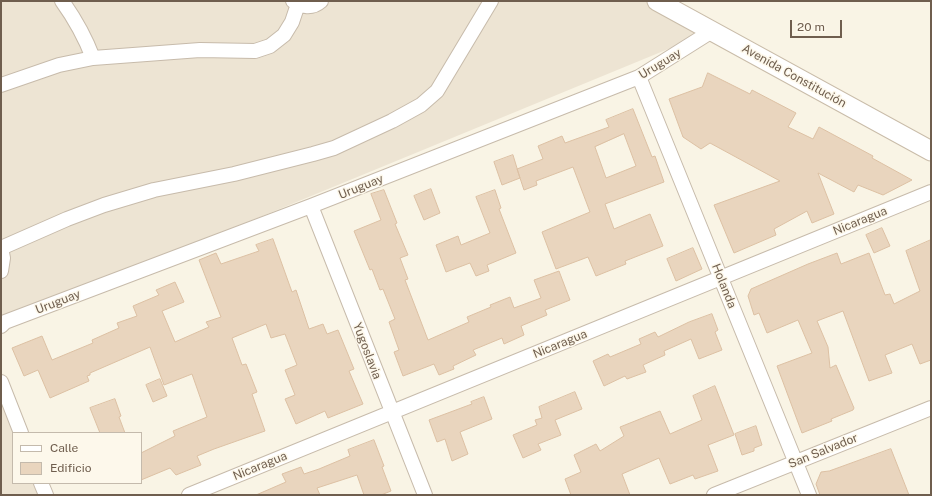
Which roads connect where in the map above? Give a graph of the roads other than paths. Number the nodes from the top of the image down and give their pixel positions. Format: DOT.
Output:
graph roads {
  1 [pos="321,1"];
  2 [pos="490,1"];
  3 [pos="65,2"];
  4 [pos="660,2"];
  5 [pos="296,3"];
  6 [pos="712,31"];
  7 [pos="93,58"];
  8 [pos="640,77"];
  9 [pos="1,85"];
  10 [pos="931,151"];
  11 [pos="931,192"];
  12 [pos="312,206"];
  13 [pos="1,248"];
  14 [pos="1,271"];
  15 [pos="721,278"];
  16 [pos="1,326"];
  17 [pos="1,382"];
  18 [pos="931,408"];
  19 [pos="392,413"];
  20 [pos="21,432"];
  21 [pos="796,462"];
  22 [pos="41,484"];
  23 [pos="46,495"];
  24 [pos="188,495"];
  25 [pos="425,495"];
  26 [pos="714,495"];
  27 [pos="809,495"];
  1 -- 5 [label="street"];
  2 -- 13 [label="street"];
  3 -- 7 [label="street"];
  4 -- 6 [label="main road, Avenida Constitución"];
  5 -- 7 [label="street"];
  6 -- 8 [label="street, Uruguay"];
  6 -- 10 [label="main road, Avenida Constitución"];
  7 -- 9 [label="street"];
  8 -- 12 [label="street, Uruguay"];
  8 -- 15 [label="street, Holanda"];
  11 -- 15 [label="street, Nicaragua"];
  12 -- 16 [label="street, Uruguay"];
  12 -- 19 [label="street, Yugoslavia"];
  13 -- 14 [label="street"];
  15 -- 19 [label="street, Nicaragua"];
  15 -- 21 [label="street, Holanda"];
  17 -- 20 [label="street"];
  18 -- 21 [label="street, San Salvador"];
  19 -- 24 [label="street, Nicaragua"];
  19 -- 25 [label="street, Yugoslavia"];
  21 -- 26 [label="street, San Salvador"];
  21 -- 27 [label="street, Holanda"];
  22 -- 23 [label="street"];
}
